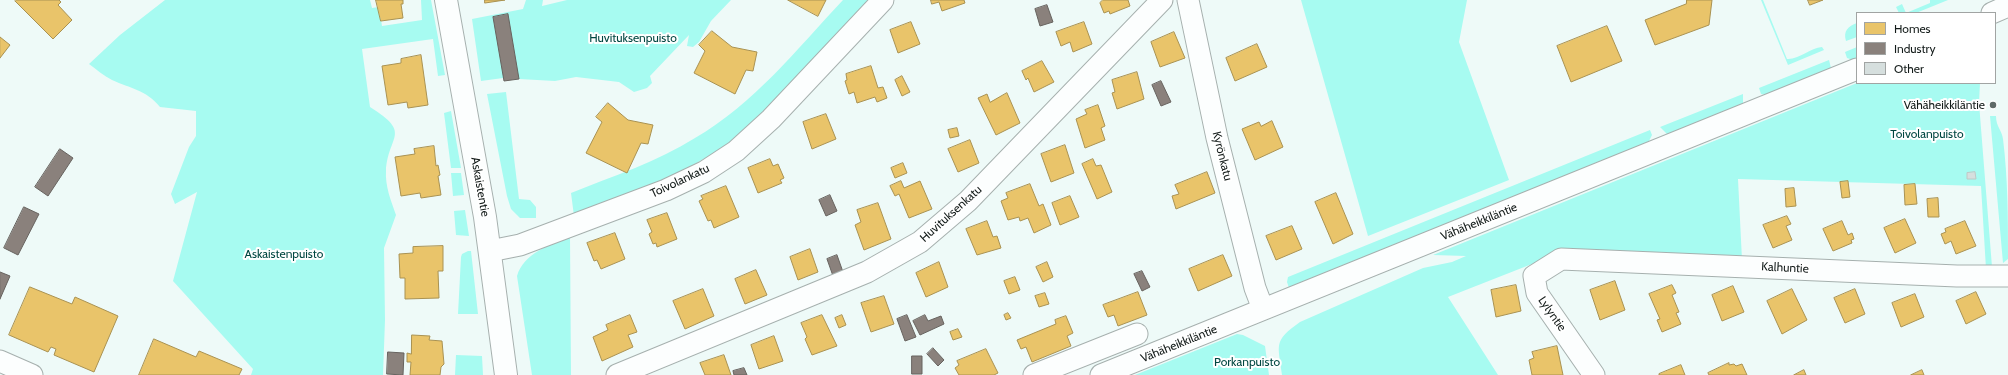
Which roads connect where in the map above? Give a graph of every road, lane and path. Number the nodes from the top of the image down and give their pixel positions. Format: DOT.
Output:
graph roads {
  1 [pos="446,0"];
  2 [pos="883,0"];
  3 [pos="1162,0"];
  4 [pos="1188,0"];
  5 [pos="2008,6"];
  6 [pos="1994,12"];
  7 [pos="1856,69"];
  8 [pos="490,251"];
  9 [pos="1561,259"];
  10 [pos="2008,276"];
  11 [pos="1264,310"];
  12 [pos="1137,334"];
  13 [pos="0,361"];
  14 [pos="32,375"];
  15 [pos="506,375"];
  16 [pos="617,375"];
  17 [pos="1034,375"];
  18 [pos="1101,375"];
  19 [pos="1594,375"];
  1 -- 8 [label="main road, Askaistentie"];
  2 -- 8 [label="street, Toivolankatu"];
  3 -- 16 [label="street, Huvituksenkatu"];
  4 -- 11 [label="street, Kyrönkatu"];
  5 -- 6 [label="street"];
  7 -- 11 [label="street, Vähäheikkiläntie"];
  8 -- 15 [label="main road, Askaistentie"];
  9 -- 10 [label="street, Kalhuntie"];
  9 -- 19 [label="street, Lylyntie"];
  11 -- 18 [label="street, Vähäheikkiläntie"];
  12 -- 17 [label="street"];
  13 -- 14 [label="street"];
}
